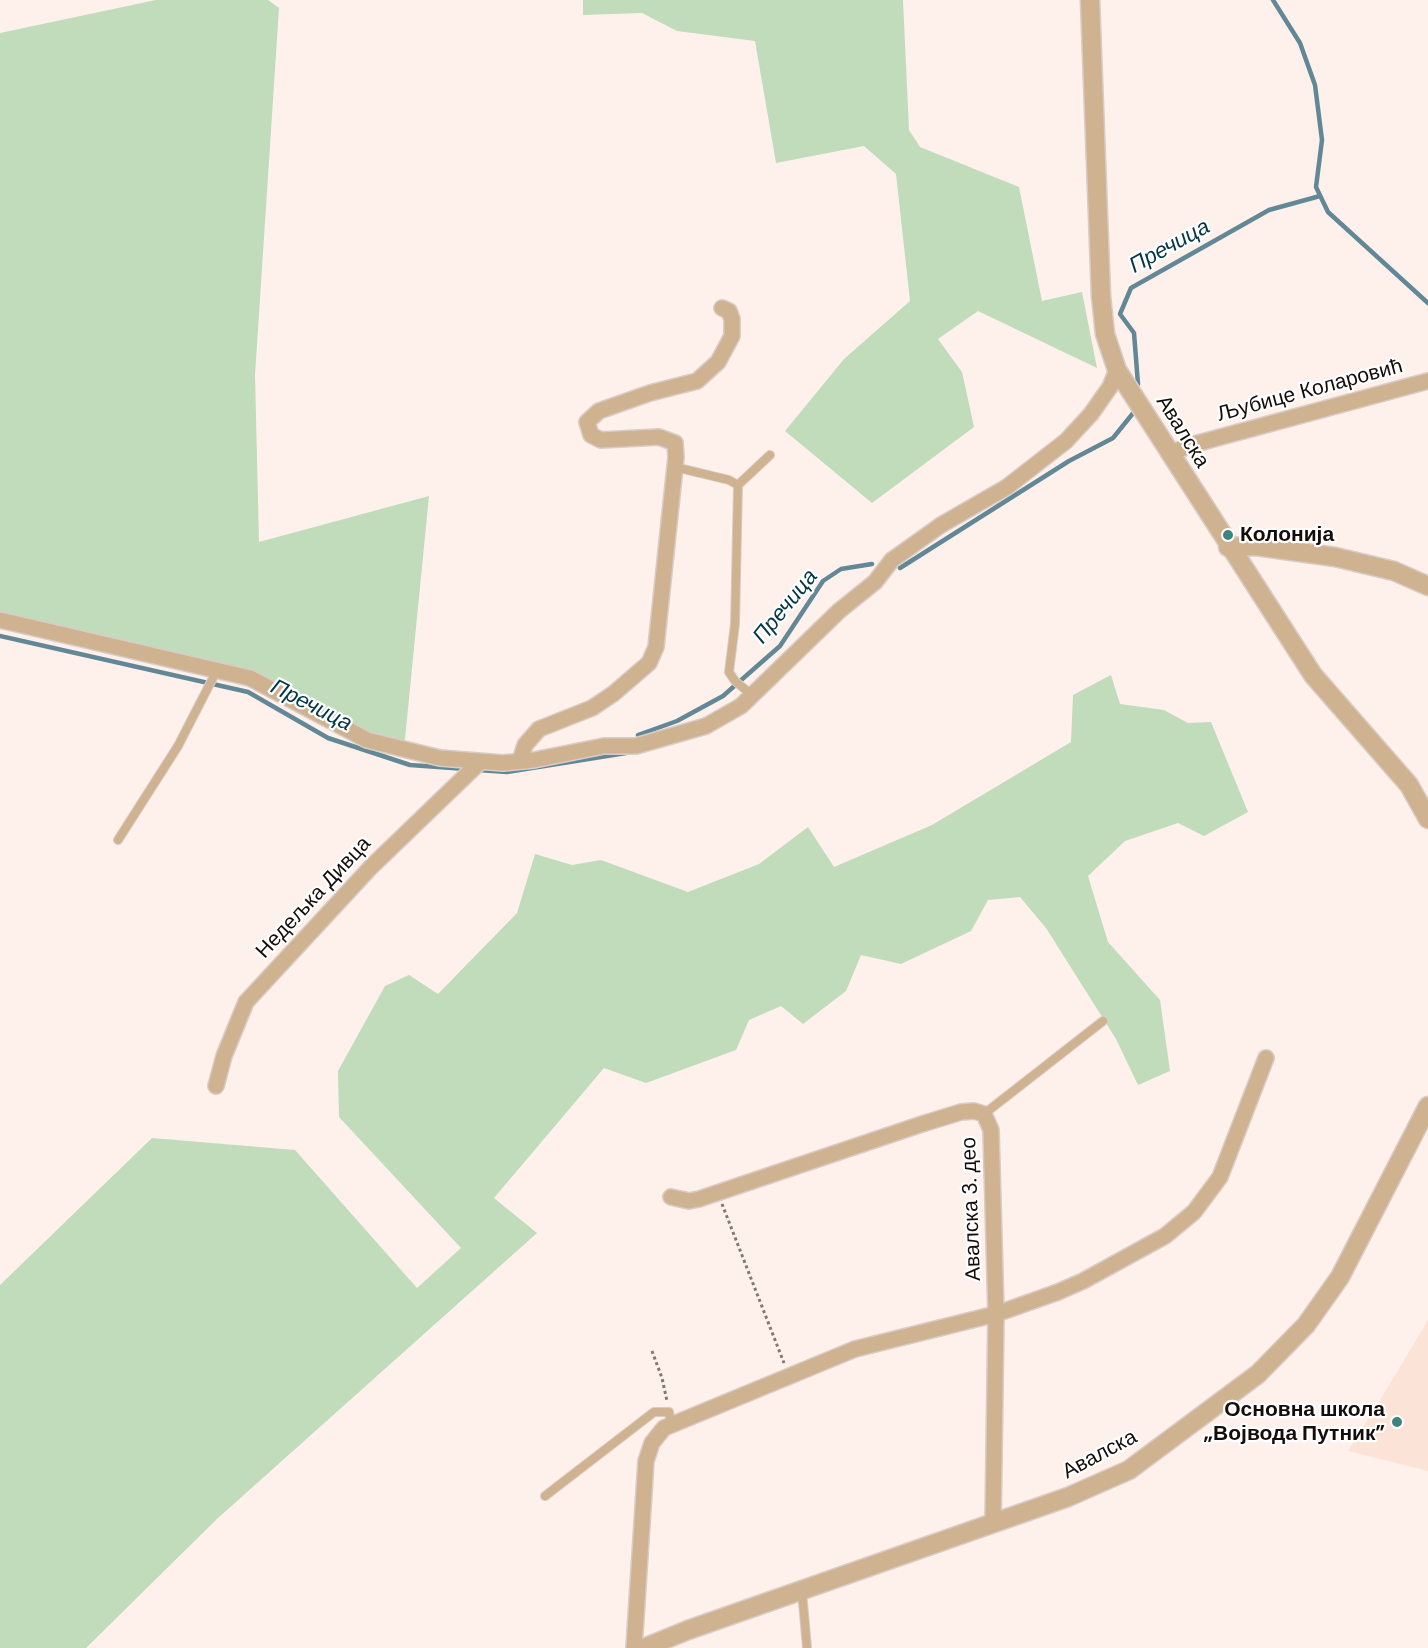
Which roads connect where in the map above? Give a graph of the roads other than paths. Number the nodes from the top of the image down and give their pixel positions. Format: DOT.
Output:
graph roads {
  1 [pos="1090,0"];
  2 [pos="722,308"];
  3 [pos="1117,370"];
  4 [pos="1428,381"];
  5 [pos="1169,454"];
  6 [pos="770,455"];
  7 [pos="675,467"];
  8 [pos="738,485"];
  9 [pos="1228,547"];
  10 [pos="1428,586"];
  11 [pos="0,621"];
  12 [pos="216,672"];
  13 [pos="748,692"];
  14 [pos="520,761"];
  15 [pos="479,763"];
  16 [pos="1428,819"];
  17 [pos="118,840"];
  18 [pos="1103,1021"];
  19 [pos="1266,1058"];
  20 [pos="216,1086"];
  21 [pos="1428,1106"];
  22 [pos="984,1114"];
  23 [pos="671,1197"];
  24 [pos="996,1314"];
  25 [pos="670,1418"];
  26 [pos="545,1496"];
  27 [pos="993,1524"];
  28 [pos="802,1591"];
  29 [pos="633,1648"];
  30 [pos="644,1648"];
  31 [pos="807,1648"];
  1 -- 3 [label="street, Авалска"];
  2 -- 7 [label="street"];
  3 -- 5 [label="street, Авалска"];
  3 -- 13 [label="street"];
  4 -- 5 [label="street, Љубице Коларовић"];
  5 -- 9 [label="street, Авалска"];
  6 -- 8 [label="lane"];
  7 -- 8 [label="lane"];
  7 -- 14 [label="street"];
  8 -- 13 [label="lane"];
  9 -- 10 [label="street"];
  9 -- 16 [label="street, Авалска"];
  11 -- 12 [label="street"];
  12 -- 15 [label="street"];
  12 -- 17 [label="lane"];
  13 -- 14 [label="street"];
  14 -- 15 [label="street"];
  15 -- 20 [label="street, Недељка Дивца"];
  18 -- 22 [label="lane"];
  19 -- 24 [label="street"];
  21 -- 27 [label="street, Авалска"];
  22 -- 23 [label="street, Авалска 3. део"];
  22 -- 24 [label="street, Авалска 3. део"];
  24 -- 25 [label="street"];
  24 -- 27 [label="street, Авалска 3. део"];
  25 -- 26 [label="lane"];
  25 -- 29 [label="street"];
  27 -- 28 [label="street, Авалска"];
  28 -- 30 [label="street, Авалска"];
  28 -- 31 [label="lane"];
}
